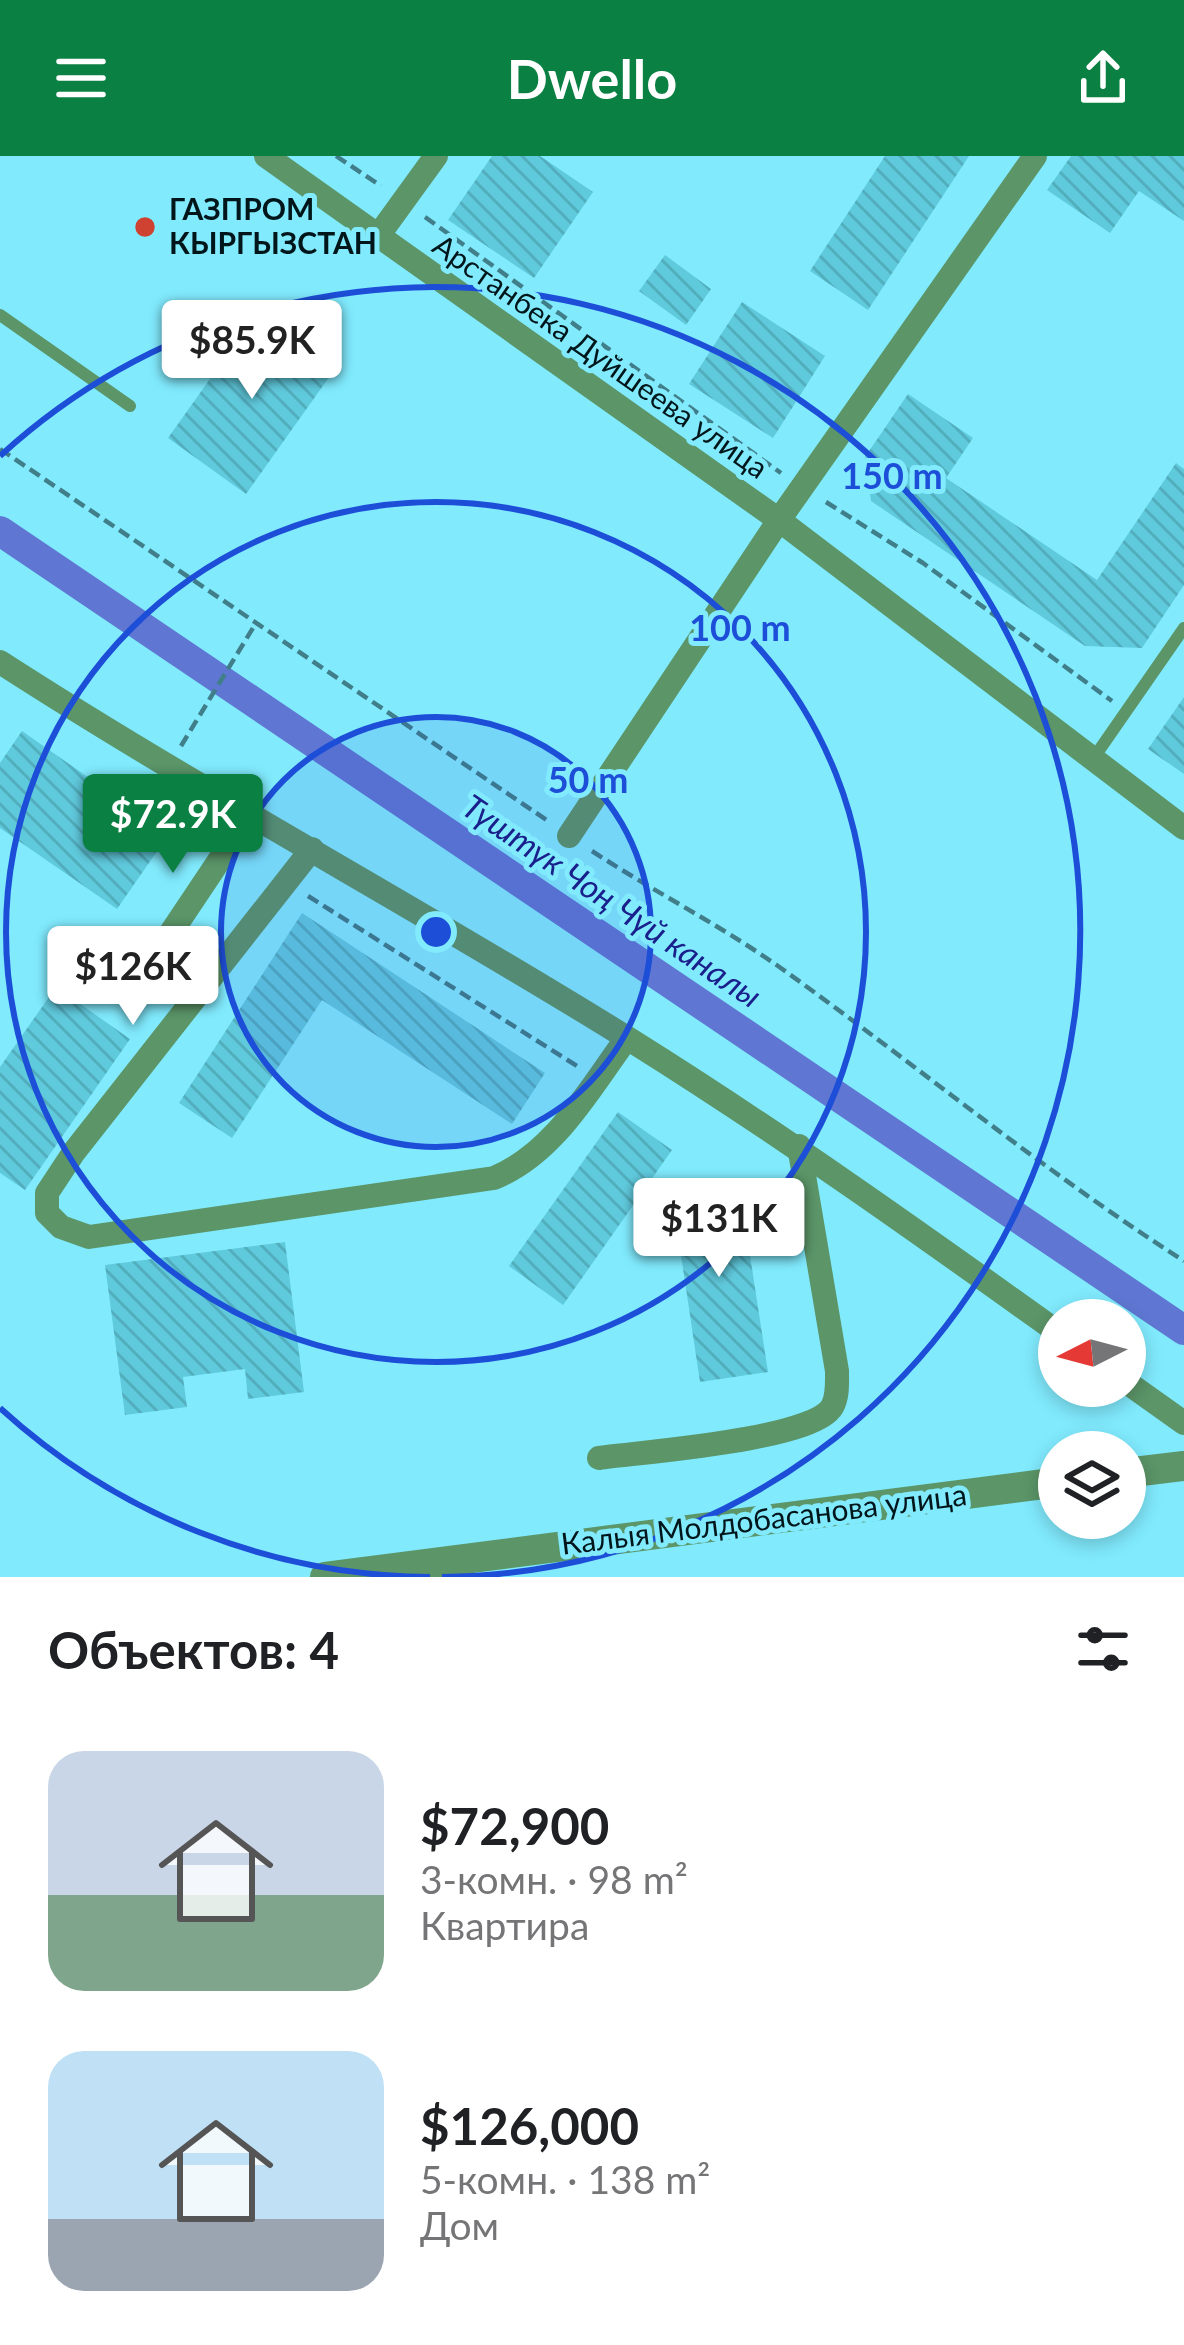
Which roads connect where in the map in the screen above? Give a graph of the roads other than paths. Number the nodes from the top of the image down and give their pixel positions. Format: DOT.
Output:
graph roads {
  1 [pos="266,156"];
  2 [pos="436,156"];
  3 [pos="1035,156"];
  4 [pos="379,236"];
  5 [pos="0,315"];
  6 [pos="130,406"];
  7 [pos="779,520"];
  8 [pos="1184,628"];
  9 [pos="0,662"];
  10 [pos="1094,760"];
  11 [pos="251,813"];
  12 [pos="1184,829"];
  13 [pos="569,836"];
  14 [pos="312,849"];
  15 [pos="144,973"];
  16 [pos="627,1038"];
  17 [pos="799,1146"];
  18 [pos="1038,1319"];
  19 [pos="1146,1396"];
  20 [pos="1184,1423"];
  21 [pos="599,1458"];
  22 [pos="1184,1466"];
  23 [pos="1146,1471"];
  24 [pos="1038,1485"];
  25 [pos="325,1577"];
  1 -- 4 [label="street, Арстанбека Дуйшеева улица"];
  2 -- 4 [label="street"];
  3 -- 7 [label="street"];
  4 -- 7 [label="street, Арстанбека Дуйшеева улица"];
  5 -- 6 [label="lane"];
  7 -- 10 [label="street, Арстанбека Дуйшеева улица"];
  7 -- 13 [label="street"];
  8 -- 10 [label="lane"];
  9 -- 11 [label="street"];
  10 -- 12 [label="street, Арстанбека Дуйшеева улица"];
  11 -- 14 [label="street"];
  11 -- 15 [label="street"];
  14 -- 16 [label="street"];
  14 -- 16 [label="street"];
  16 -- 17 [label="street"];
  17 -- 18 [label="street"];
  17 -- 21 [label="street"];
  19 -- 20 [label="street"];
  22 -- 23 [label="street"];
  24 -- 25 [label="street, Калыя Молдобасанова улица"];
}
